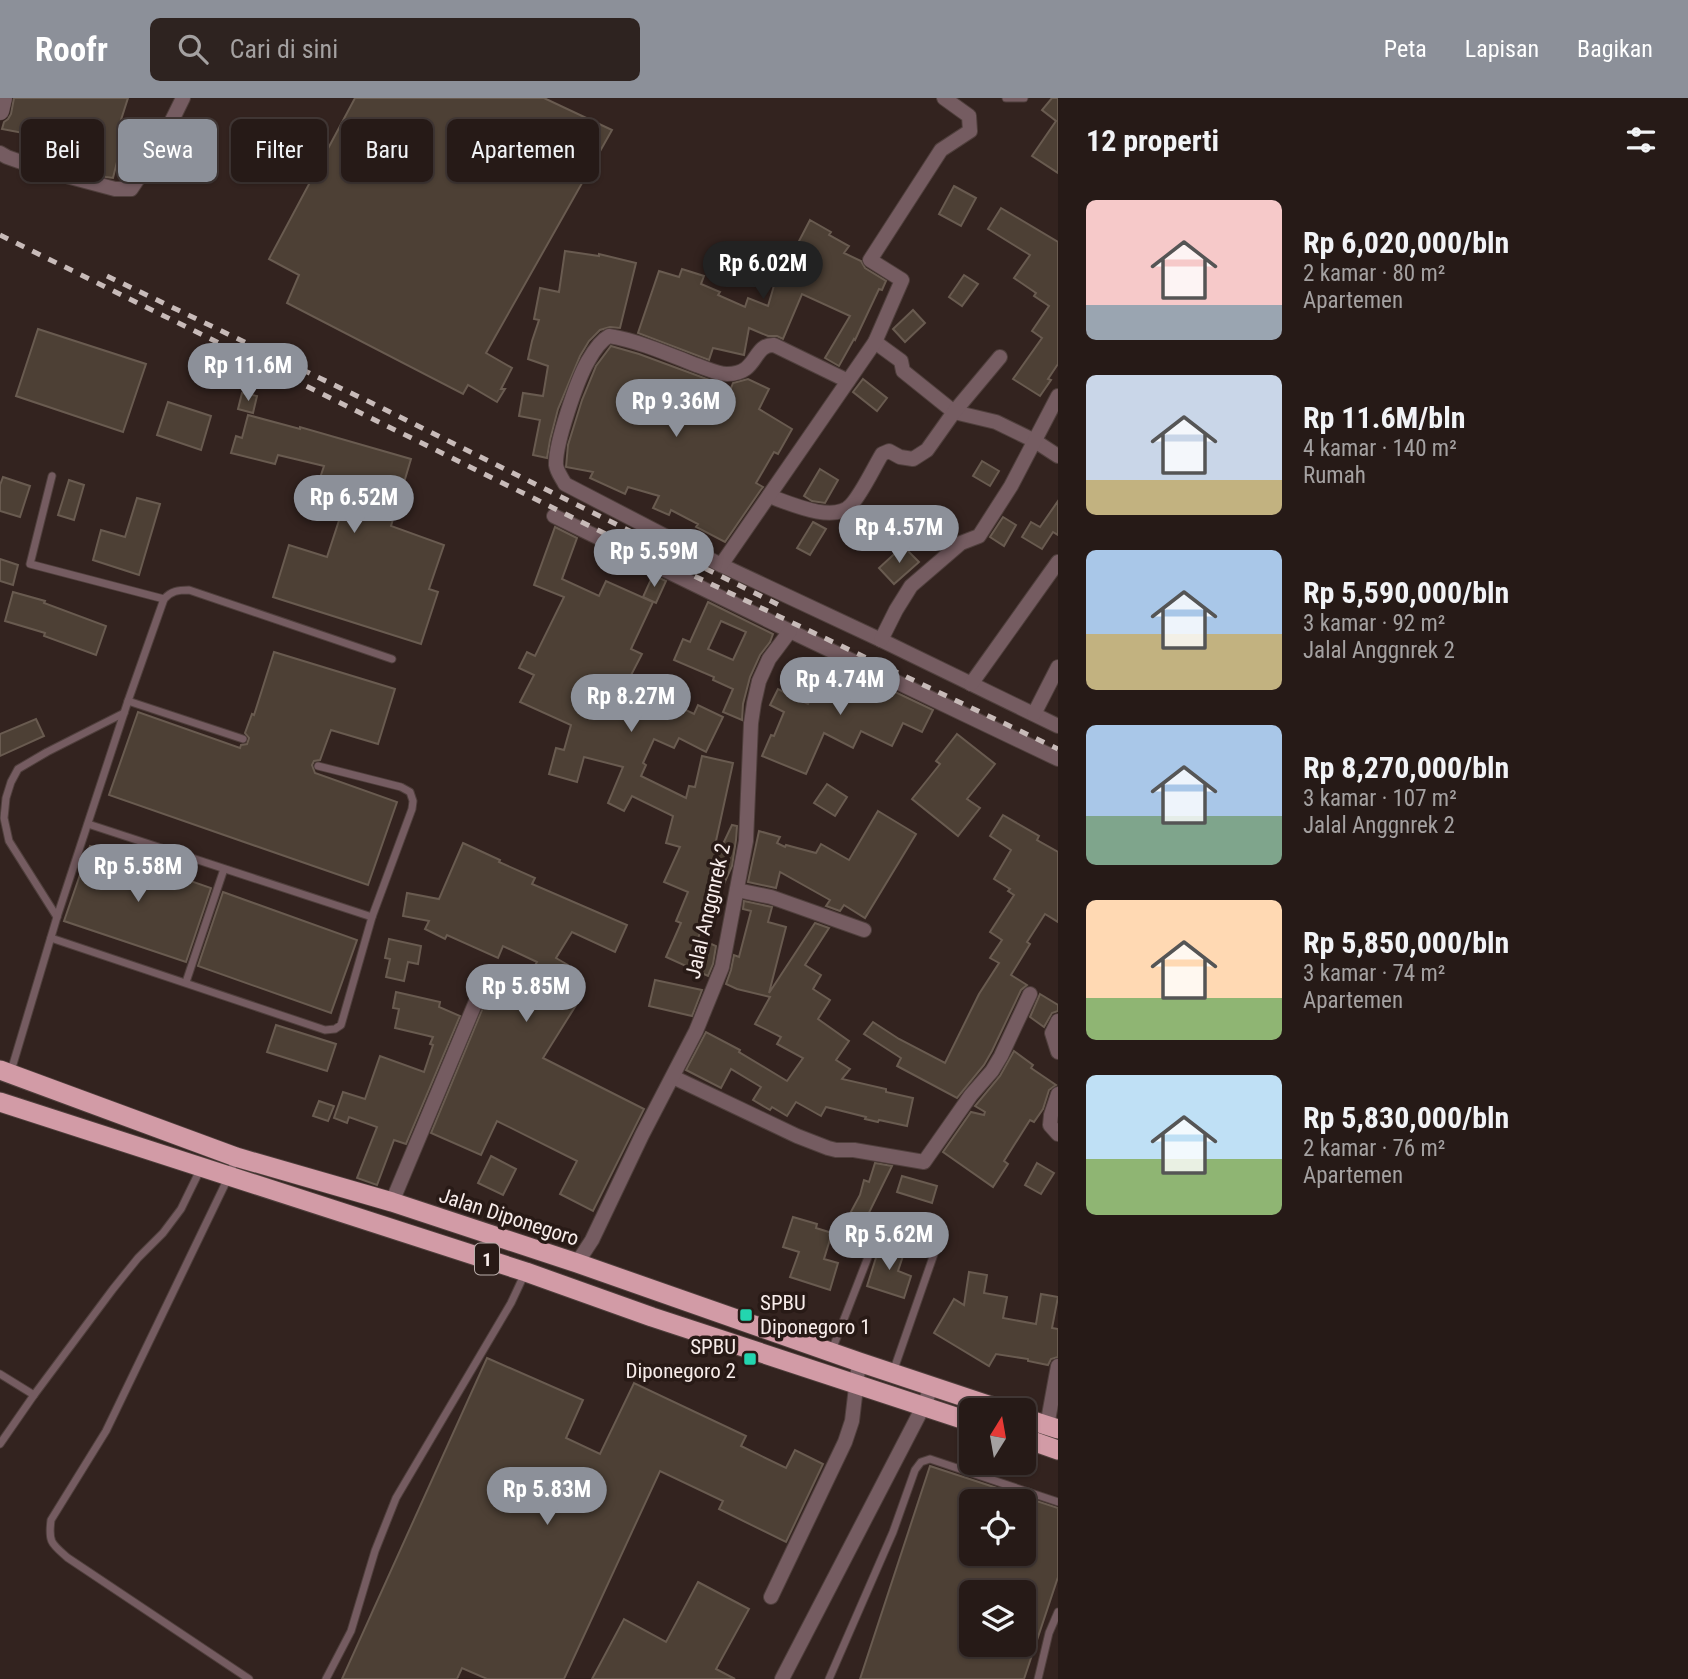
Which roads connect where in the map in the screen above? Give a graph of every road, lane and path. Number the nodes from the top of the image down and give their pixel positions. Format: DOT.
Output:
graph roads {
  1 [pos="3,98"];
  2 [pos="183,98"];
  3 [pos="944,98"];
  4 [pos="1006,98"];
  5 [pos="1024,98"];
  6 [pos="0,111"];
  7 [pos="0,153"];
  8 [pos="875,342"];
  9 [pos="1000,357"];
  10 [pos="848,381"];
  11 [pos="1058,396"];
  12 [pos="954,412"];
  13 [pos="1035,440"];
  14 [pos="1058,456"];
  15 [pos="52,476"];
  16 [pos="769,496"];
  17 [pos="554,516"];
  18 [pos="1058,562"];
  19 [pos="721,565"];
  20 [pos="164,600"];
  21 [pos="790,631"];
  22 [pos="881,640"];
  23 [pos="392,659"];
  24 [pos="1058,667"];
  25 [pos="971,684"];
  26 [pos="128,701"];
  27 [pos="124,713"];
  28 [pos="1034,714"];
  29 [pos="1058,726"];
  30 [pos="243,739"];
  31 [pos="1058,759"];
  32 [pos="318,766"];
  33 [pos="88,824"];
  34 [pos="224,869"];
  35 [pos="737,890"];
  36 [pos="57,917"];
  37 [pos="372,917"];
  38 [pos="864,930"];
  39 [pos="51,939"];
  40 [pos="485,980"];
  41 [pos="186,982"];
  42 [pos="1030,994"];
  43 [pos="1058,1021"];
  44 [pos="1058,1052"];
  45 [pos="5,1072"];
  46 [pos="673,1077"];
  47 [pos="1058,1094"];
  48 [pos="0,1102"];
  49 [pos="1058,1134"];
  50 [pos="236,1157"];
  51 [pos="201,1167"];
  52 [pos="229,1176"];
  53 [pos="392,1202"];
  54 [pos="577,1263"];
  55 [pos="526,1272"];
  56 [pos="831,1351"];
  57 [pos="859,1362"];
  58 [pos="1058,1366"];
  59 [pos="893,1373"];
  60 [pos="0,1374"];
  61 [pos="856,1384"];
  62 [pos="932,1386"];
  63 [pos="34,1395"];
  64 [pos="968,1398"];
  65 [pos="923,1407"];
  66 [pos="959,1418"];
  67 [pos="1052,1427"];
  68 [pos="1036,1442"];
  69 [pos="0,1444"];
  70 [pos="1058,1450"];
  71 [pos="1058,1502"];
  72 [pos="771,1597"];
  73 [pos="1058,1612"];
  74 [pos="249,1679"];
  75 [pos="326,1679"];
  76 [pos="782,1679"];
  77 [pos="829,1679"];
  78 [pos="1038,1679"];
  1 -- 6 [label="street"];
  2 -- 7 [label="street"];
  3 -- 8 [label="street"];
  4 -- 5 [label="lane"];
  8 -- 10 [label="street"];
  8 -- 12 [label="street"];
  9 -- 12 [label="street"];
  10 -- 16 [label="street"];
  10 -- 19 [label="street"];
  11 -- 13 [label="street"];
  12 -- 13 [label="street"];
  12 -- 16 [label="street"];
  13 -- 14 [label="street"];
  13 -- 22 [label="street"];
  15 -- 20 [label="lane"];
  16 -- 19 [label="street"];
  17 -- 21 [label="street"];
  18 -- 25 [label="street"];
  19 -- 22 [label="street"];
  20 -- 23 [label="lane"];
  20 -- 26 [label="lane"];
  21 -- 31 [label="street"];
  21 -- 35 [label="street, Jalal Anggnrek 2"];
  22 -- 25 [label="street"];
  24 -- 28 [label="street"];
  25 -- 28 [label="street"];
  26 -- 27 [label="lane"];
  26 -- 30 [label="lane"];
  27 -- 33 [label="lane"];
  27 -- 36 [label="lane"];
  28 -- 29 [label="street"];
  32 -- 37 [label="lane"];
  33 -- 34 [label="lane"];
  33 -- 36 [label="lane"];
  34 -- 37 [label="lane"];
  34 -- 41 [label="lane"];
  35 -- 38 [label="street"];
  35 -- 46 [label="street, Jalal Anggnrek 2"];
  36 -- 39 [label="lane"];
  37 -- 41 [label="lane"];
  39 -- 41 [label="lane"];
  39 -- 45 [label="lane"];
  40 -- 53 [label="street"];
  42 -- 46 [label="street"];
  43 -- 44 [label="street"];
  45 -- 50 [label="highway, Jalan Diponegoro / 1"];
  46 -- 54 [label="street, Jalal Anggnrek 2"];
  47 -- 49 [label="street"];
  48 -- 51 [label="highway, 1"];
  50 -- 52 [label="lane"];
  50 -- 53 [label="highway, Jalan Diponegoro / 1"];
  51 -- 52 [label="highway, 1"];
  51 -- 63 [label="lane"];
  52 -- 55 [label="highway, 1"];
  52 -- 74 [label="lane"];
  53 -- 54 [label="highway, Jalan Diponegoro / 1"];
  54 -- 56 [label="highway, Jalan Diponegoro / 1"];
  55 -- 61 [label="highway, 1"];
  55 -- 75 [label="lane"];
  56 -- 57 [label="highway, Jalan Diponegoro / 1"];
  56 -- 59 [label="lane"];
  57 -- 59 [label="highway, Jalan Diponegoro / 1"];
  57 -- 61 [label="street"];
  58 -- 67 [label="street"];
  59 -- 62 [label="highway, Jalan Diponegoro / 1"];
  60 -- 63 [label="lane"];
  61 -- 65 [label="highway, 1"];
  61 -- 72 [label="street"];
  62 -- 64 [label="highway, Jalan Diponegoro / 1"];
  62 -- 65 [label="street"];
  63 -- 69 [label="lane"];
  65 -- 66 [label="highway, 1"];
  65 -- 76 [label="street"];
  68 -- 70 [label="highway"];
  71 -- 77 [label="lane"];
  73 -- 78 [label="lane"];
}
